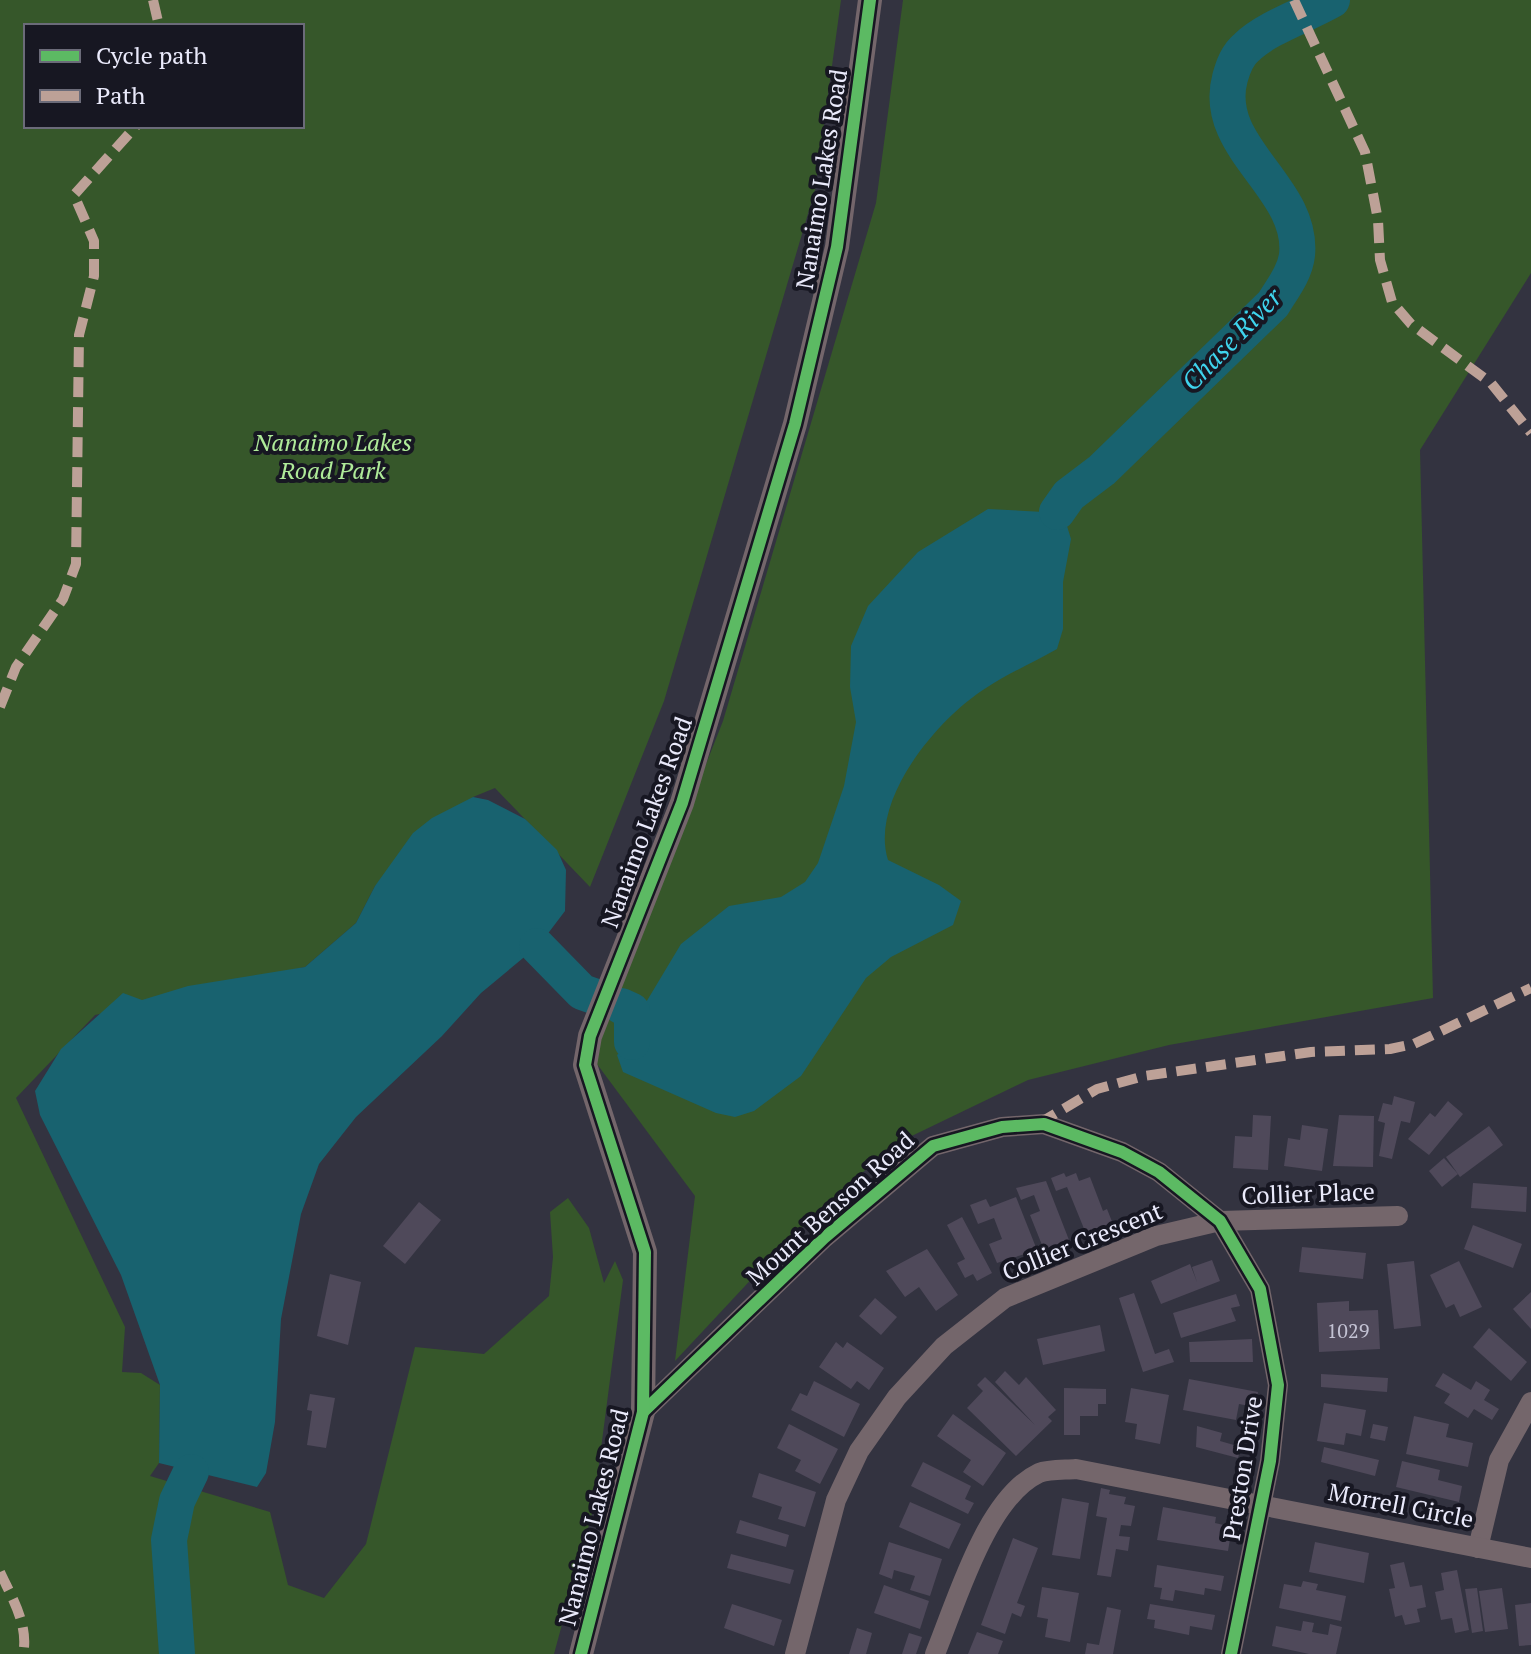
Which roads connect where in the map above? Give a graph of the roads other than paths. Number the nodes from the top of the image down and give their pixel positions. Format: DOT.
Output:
graph roads {
  1 [pos="870,0"];
  2 [pos="1084,1137"];
  3 [pos="1398,1216"];
  4 [pos="1220,1221"];
  5 [pos="1531,1402"];
  6 [pos="643,1412"];
  7 [pos="1261,1504"];
  8 [pos="1478,1548"];
  9 [pos="1531,1558"];
  10 [pos="581,1654"];
  11 [pos="795,1654"];
  12 [pos="935,1654"];
  13 [pos="1231,1654"];
  1 -- 6 [label="street, Nanaimo Lakes Road"];
  2 -- 4 [label="street, Preston Drive"];
  2 -- 6 [label="street, Mount Benson Road"];
  3 -- 4 [label="street, Collier Place"];
  4 -- 7 [label="street, Preston Drive"];
  4 -- 11 [label="street, Collier Crescent"];
  5 -- 8 [label="street"];
  6 -- 10 [label="street, Nanaimo Lakes Road"];
  7 -- 8 [label="street, Morrell Circle"];
  7 -- 12 [label="street"];
  7 -- 13 [label="street, Preston Drive"];
  8 -- 9 [label="street, Morrell Circle"];
}
